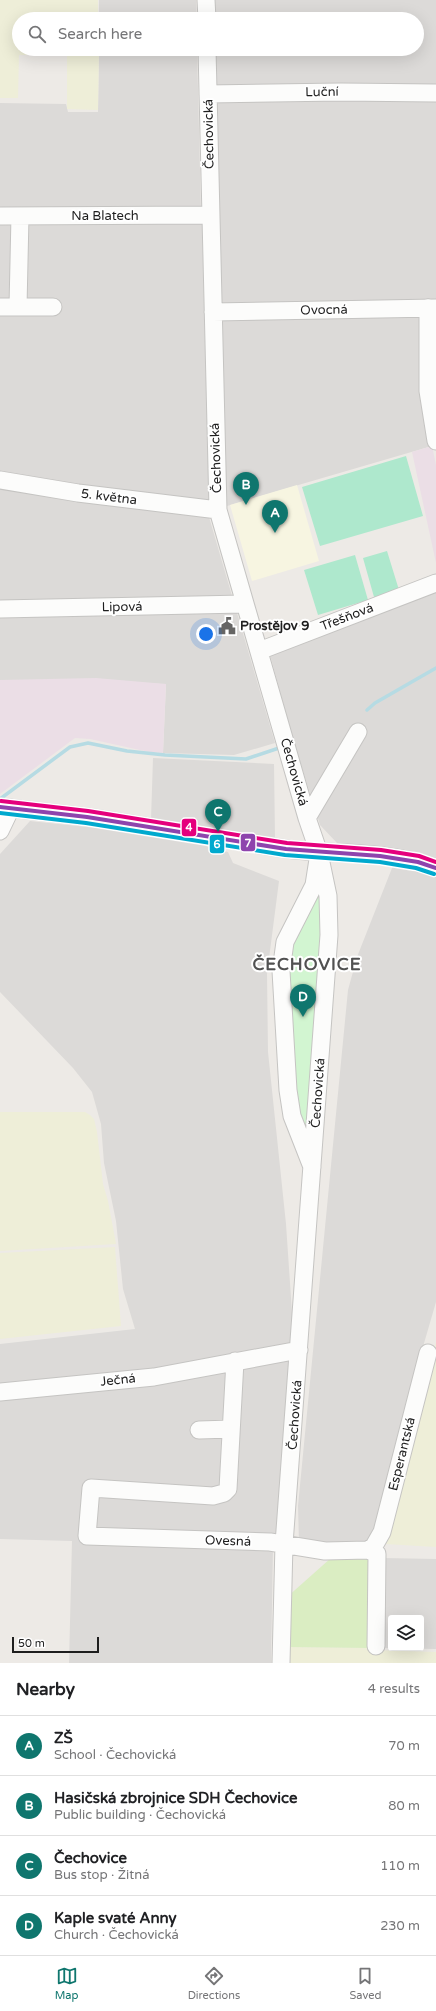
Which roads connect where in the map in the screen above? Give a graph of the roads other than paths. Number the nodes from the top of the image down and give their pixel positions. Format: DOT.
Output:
graph roads {
  1 [pos="206,0"];
  2 [pos="207,12"];
  3 [pos="207,56"];
  4 [pos="436,92"];
  5 [pos="208,94"];
  6 [pos="211,215"];
  7 [pos="0,216"];
  8 [pos="20,216"];
  9 [pos="0,307"];
  10 [pos="18,307"];
  11 [pos="53,307"];
  12 [pos="432,308"];
  13 [pos="213,312"];
  14 [pos="436,441"];
  15 [pos="0,480"];
  16 [pos="218,510"];
  17 [pos="436,583"];
  18 [pos="244,604"];
  19 [pos="0,609"];
  20 [pos="259,651"];
  21 [pos="358,732"];
  22 [pos="5,807"];
  23 [pos="307,818"];
  24 [pos="0,831"];
  25 [pos="319,853"];
  26 [pos="436,868"];
  27 [pos="312,1167"];
  28 [pos="300,1350"];
  29 [pos="428,1353"];
  30 [pos="235,1361"];
  31 [pos="0,1392"];
  32 [pos="231,1429"];
  33 [pos="199,1430"];
  34 [pos="284,1544"];
  35 [pos="371,1550"];
  36 [pos="376,1646"];
  37 [pos="281,1663"];
  1 -- 2 [label="street"];
  3 -- 5 [label="street, Čechovická"];
  4 -- 5 [label="street, Luční"];
  5 -- 6 [label="street, Čechovická"];
  6 -- 8 [label="street, Na Blatech"];
  6 -- 13 [label="street, Čechovická"];
  7 -- 8 [label="street, Na Blatech"];
  8 -- 10 [label="street"];
  9 -- 10 [label="street"];
  10 -- 11 [label="street"];
  12 -- 13 [label="street, Ovocná"];
  12 -- 14 [label="street"];
  13 -- 16 [label="street, Čechovická"];
  15 -- 16 [label="street, 5. května"];
  16 -- 18 [label="street, Čechovická"];
  17 -- 20 [label="street, Třešňová"];
  18 -- 19 [label="street, Lipová"];
  18 -- 20 [label="street, Čechovická"];
  20 -- 23 [label="street, Čechovická"];
  21 -- 23 [label="street"];
  22 -- 24 [label="street"];
  22 -- 25 [label="street"];
  23 -- 25 [label="street, Čechovická"];
  25 -- 26 [label="street"];
  25 -- 27 [label="street, Čechovická"];
  25 -- 27 [label="street, Čechovická"];
  27 -- 28 [label="street, Čechovická"];
  28 -- 30 [label="street, Ječná"];
  28 -- 34 [label="street, Čechovická"];
  29 -- 35 [label="street, Esperantská"];
  30 -- 31 [label="street, Ječná"];
  30 -- 32 [label="street"];
  32 -- 33 [label="street"];
  32 -- 34 [label="street, Ovesná"];
  34 -- 35 [label="street, Ovesná"];
  34 -- 37 [label="street, Čechovická"];
  35 -- 36 [label="street"];
}
